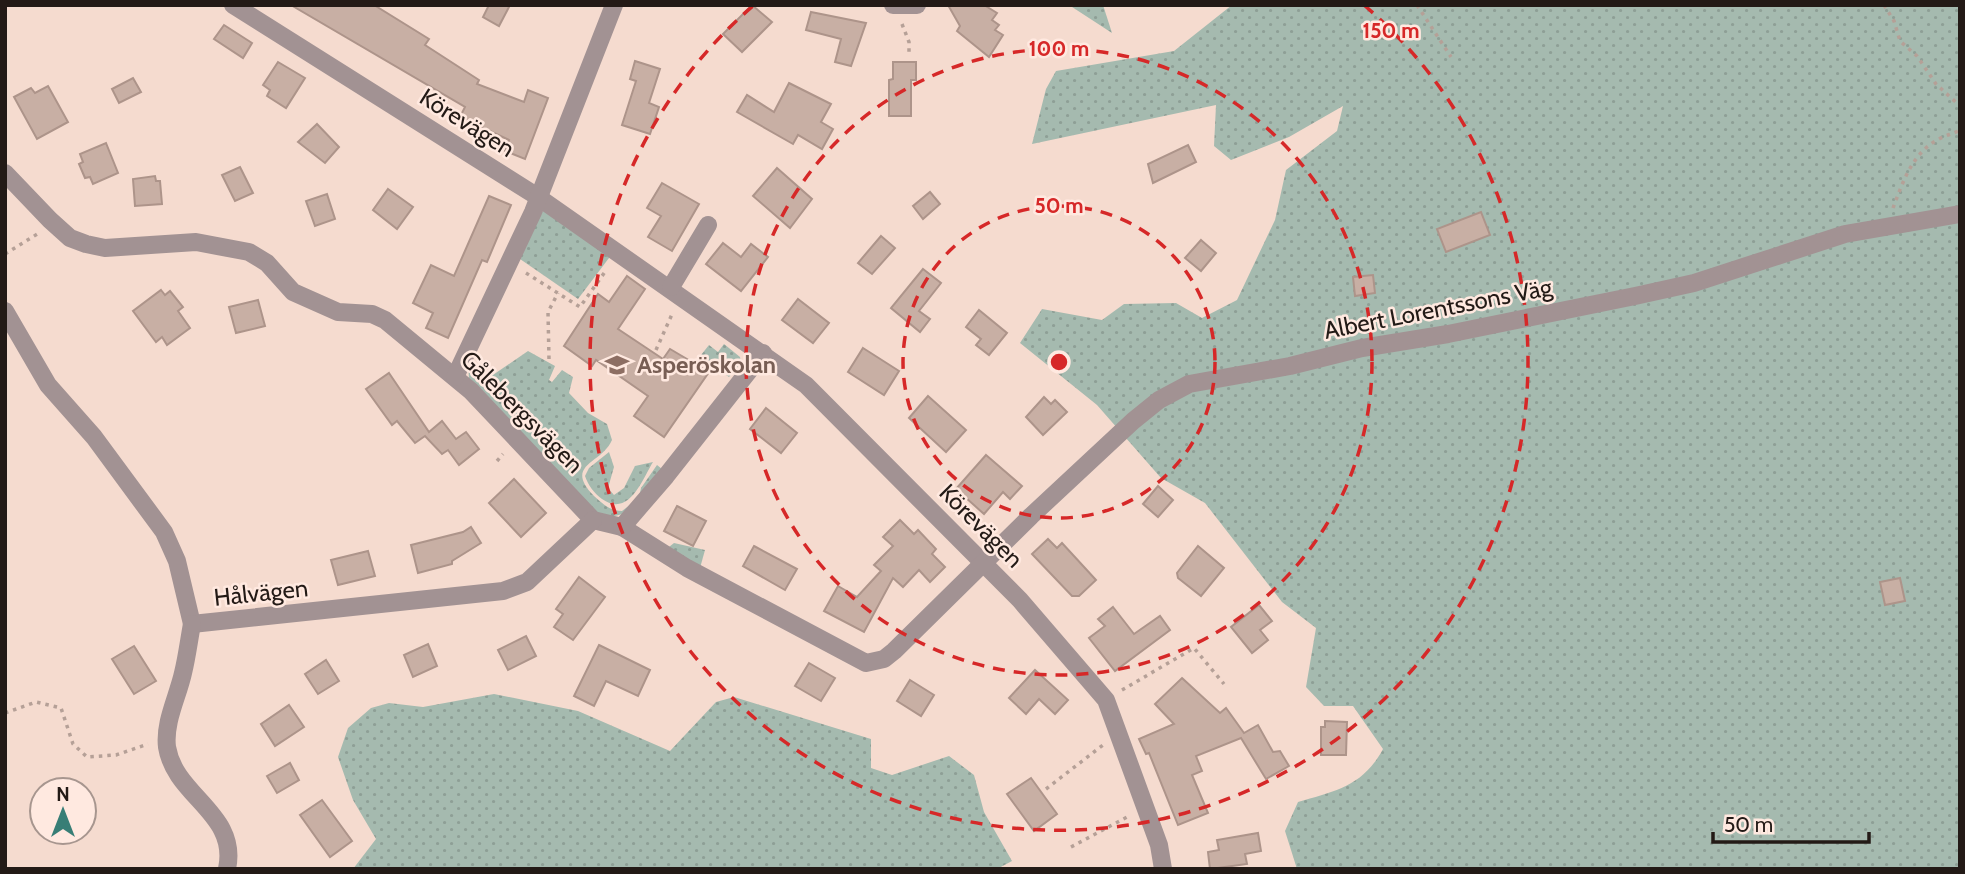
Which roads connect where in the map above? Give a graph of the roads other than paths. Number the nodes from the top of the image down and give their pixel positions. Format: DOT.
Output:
graph roads {
  1 [pos="233,5"];
  2 [pos="614,5"];
  3 [pos="894,5"];
  4 [pos="917,5"];
  5 [pos="5,173"];
  6 [pos="538,197"];
  7 [pos="1960,214"];
  8 [pos="708,225"];
  9 [pos="676,291"];
  10 [pos="5,311"];
  11 [pos="763,353"];
  12 [pos="455,377"];
  13 [pos="593,520"];
  14 [pos="622,527"];
  15 [pos="985,564"];
  16 [pos="192,624"];
  17 [pos="227,869"];
  18 [pos="1163,869"];
  1 -- 6 [label="street, Körevägen"];
  2 -- 6 [label="street"];
  3 -- 4 [label="street"];
  5 -- 12 [label="street, Gålebergsvägen"];
  6 -- 9 [label="street, Körevägen"];
  6 -- 12 [label="street"];
  7 -- 15 [label="street, Albert Lorentssons Väg"];
  8 -- 9 [label="street"];
  9 -- 11 [label="street, Körevägen"];
  10 -- 16 [label="street, Hålvägen"];
  11 -- 14 [label="street"];
  11 -- 15 [label="street, Körevägen"];
  12 -- 13 [label="street, Gålebergsvägen"];
  13 -- 14 [label="street"];
  13 -- 16 [label="street, Hålvägen"];
  14 -- 15 [label="street"];
  15 -- 18 [label="street, Körevägen"];
  16 -- 17 [label="street"];
}
